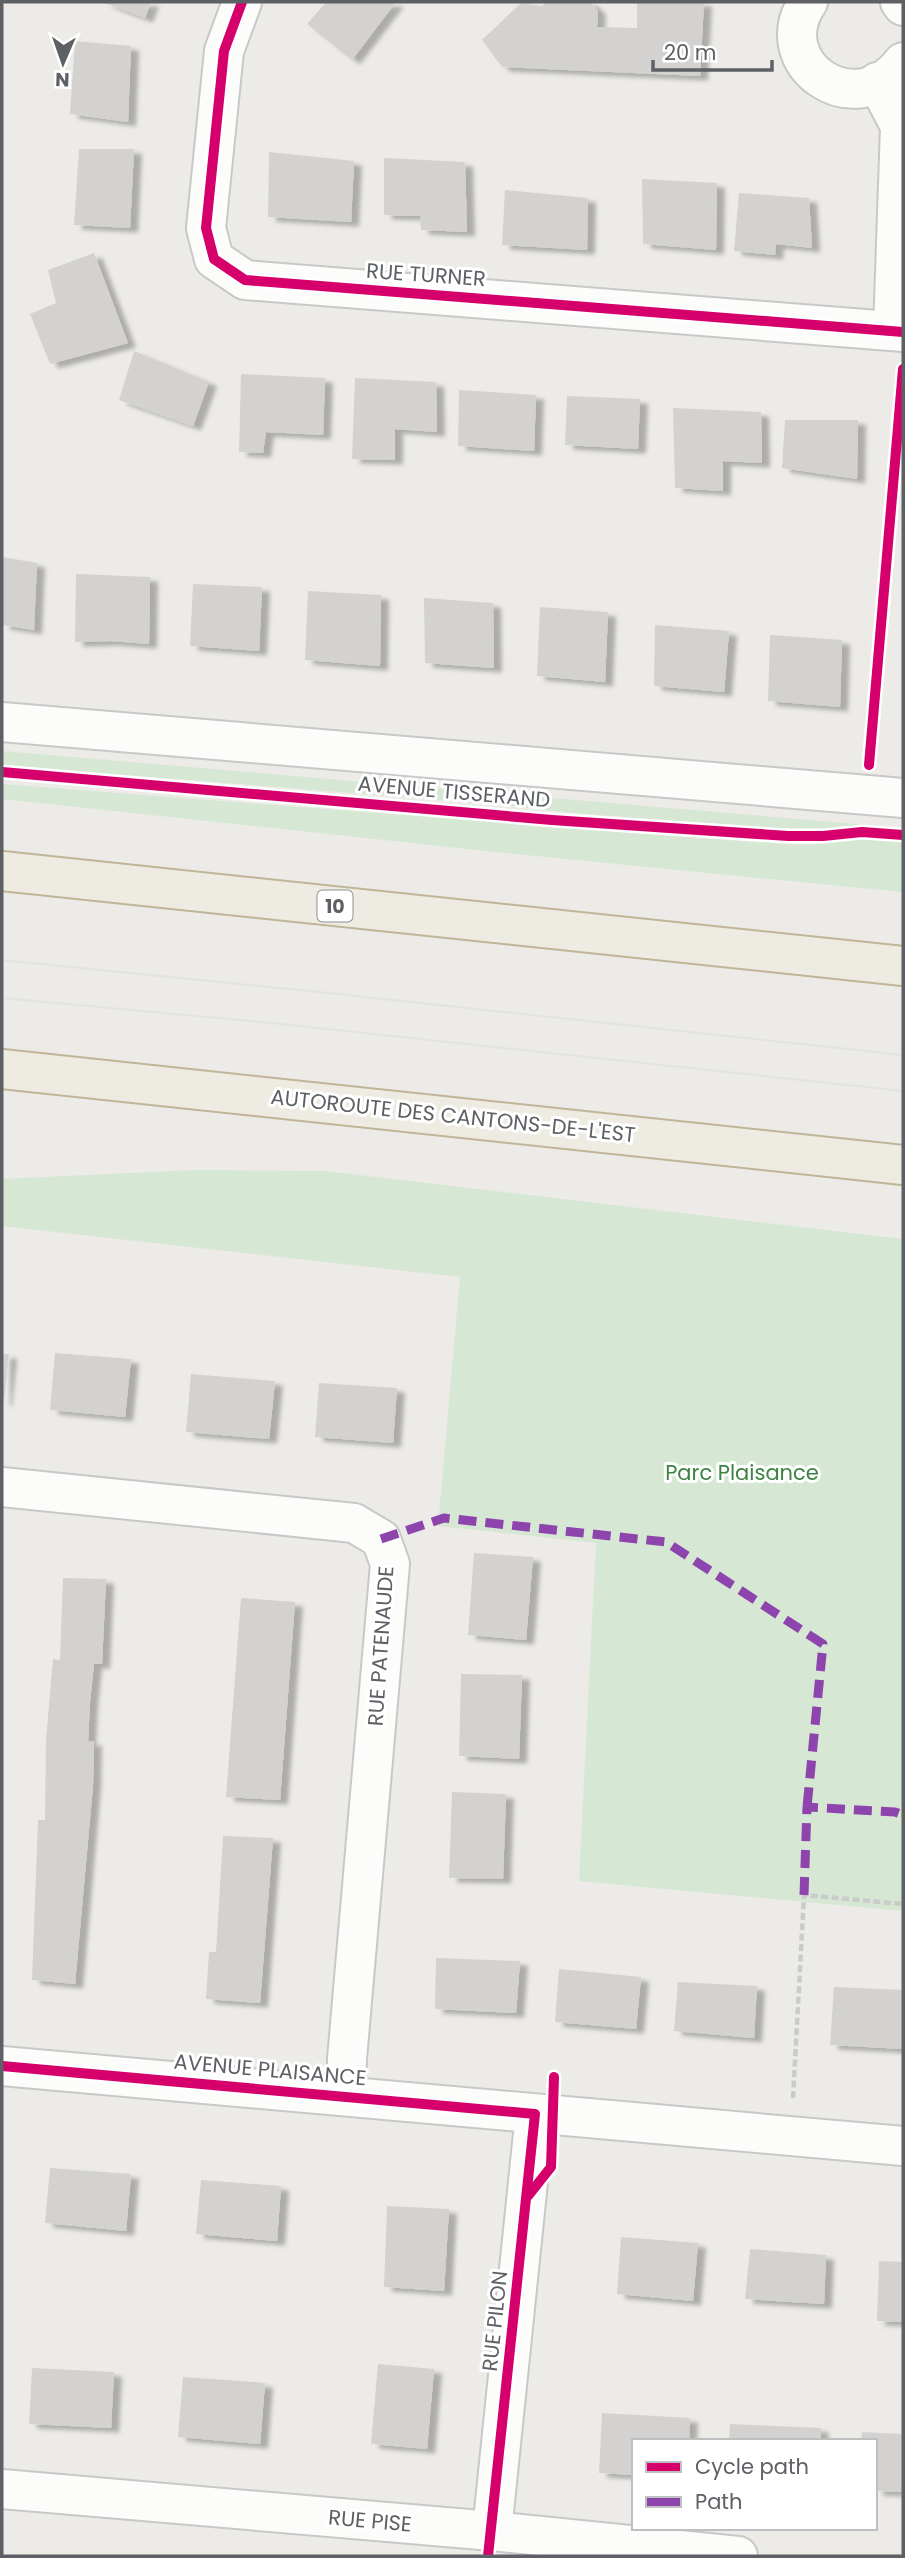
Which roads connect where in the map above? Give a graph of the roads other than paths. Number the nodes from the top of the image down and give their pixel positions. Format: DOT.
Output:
graph roads {
  1 [pos="242,2"];
  2 [pos="808,2"];
  3 [pos="890,72"];
  4 [pos="898,331"];
  5 [pos="2,722"];
  6 [pos="903,798"];
  7 [pos="2,871"];
  8 [pos="903,966"];
  9 [pos="2,1069"];
  10 [pos="903,1165"];
  11 [pos="2,1487"];
  12 [pos="2,2066"];
  13 [pos="346,2096"];
  14 [pos="535,2113"];
  15 [pos="903,2146"];
  16 [pos="2,2489"];
  17 [pos="492,2531"];
  18 [pos="738,2556"];
  1 -- 4 [label="street, RUE TURNER"];
  2 -- 3 [label="street"];
  3 -- 4 [label="street"];
  5 -- 6 [label="street, AVENUE TISSERAND"];
  7 -- 8 [label="highway, 10"];
  9 -- 10 [label="highway, AUTOROUTE DES CANTONS-DE-L'EST"];
  11 -- 13 [label="street, RUE PATENAUDE"];
  12 -- 13 [label="street, AVENUE PLAISANCE"];
  13 -- 14 [label="street, AVENUE PLAISANCE"];
  14 -- 15 [label="street, AVENUE PLAISANCE"];
  14 -- 17 [label="street, RUE PILON"];
  16 -- 17 [label="street, RUE PISE"];
  17 -- 18 [label="street, RUE PISE"];
}
